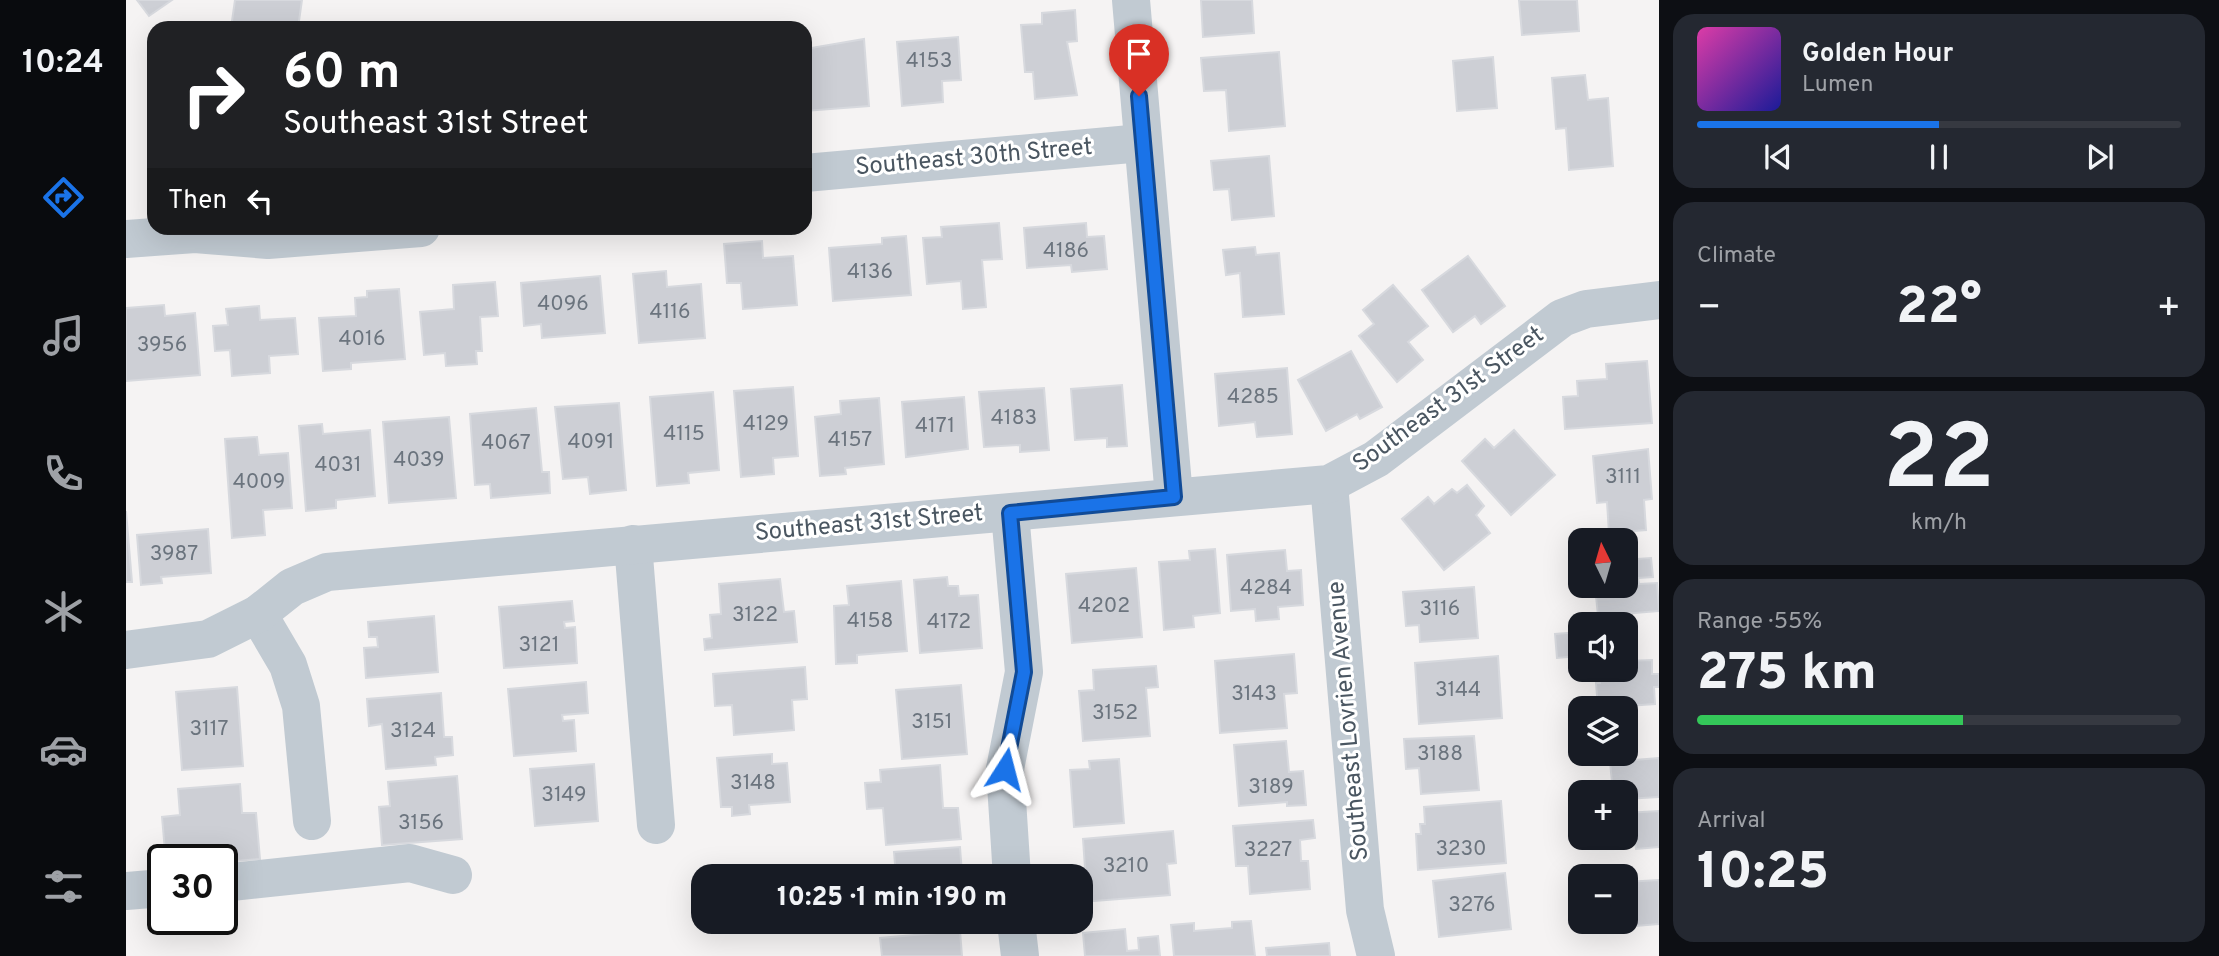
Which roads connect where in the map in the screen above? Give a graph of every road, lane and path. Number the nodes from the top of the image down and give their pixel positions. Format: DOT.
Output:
graph roads {
  1 [pos="1131,0"];
  2 [pos="1142,143"];
  3 [pos="812,172"];
  4 [pos="181,235"];
  5 [pos="207,235"];
  6 [pos="332,235"];
  7 [pos="126,239"];
  8 [pos="1659,300"];
  9 [pos="1329,484"];
  10 [pos="1174,497"];
  11 [pos="1010,513"];
  12 [pos="633,544"];
  13 [pos="258,614"];
  14 [pos="126,650"];
  15 [pos="312,821"];
  16 [pos="656,825"];
  17 [pos="1011,864"];
  18 [pos="453,875"];
  19 [pos="238,881"];
  20 [pos="147,889"];
  21 [pos="126,891"];
  22 [pos="1017,934"];
  23 [pos="1020,956"];
  24 [pos="1376,956"];
  1 -- 2 [label="street"];
  2 -- 3 [label="street, Southeast 30th Street"];
  2 -- 10 [label="street"];
  4 -- 7 [label="street"];
  5 -- 6 [label="street"];
  8 -- 9 [label="street, Southeast 31st Street"];
  9 -- 10 [label="street, Southeast 31st Street"];
  9 -- 24 [label="street, Southeast Lovrien Avenue"];
  10 -- 11 [label="street, Southeast 31st Street"];
  11 -- 12 [label="street, Southeast 31st Street"];
  11 -- 17 [label="street"];
  12 -- 13 [label="street, Southeast 31st Street"];
  12 -- 16 [label="street"];
  13 -- 14 [label="street, Southeast 31st Street"];
  13 -- 15 [label="street"];
  18 -- 19 [label="street"];
  20 -- 21 [label="street"];
  22 -- 23 [label="street"];
}
